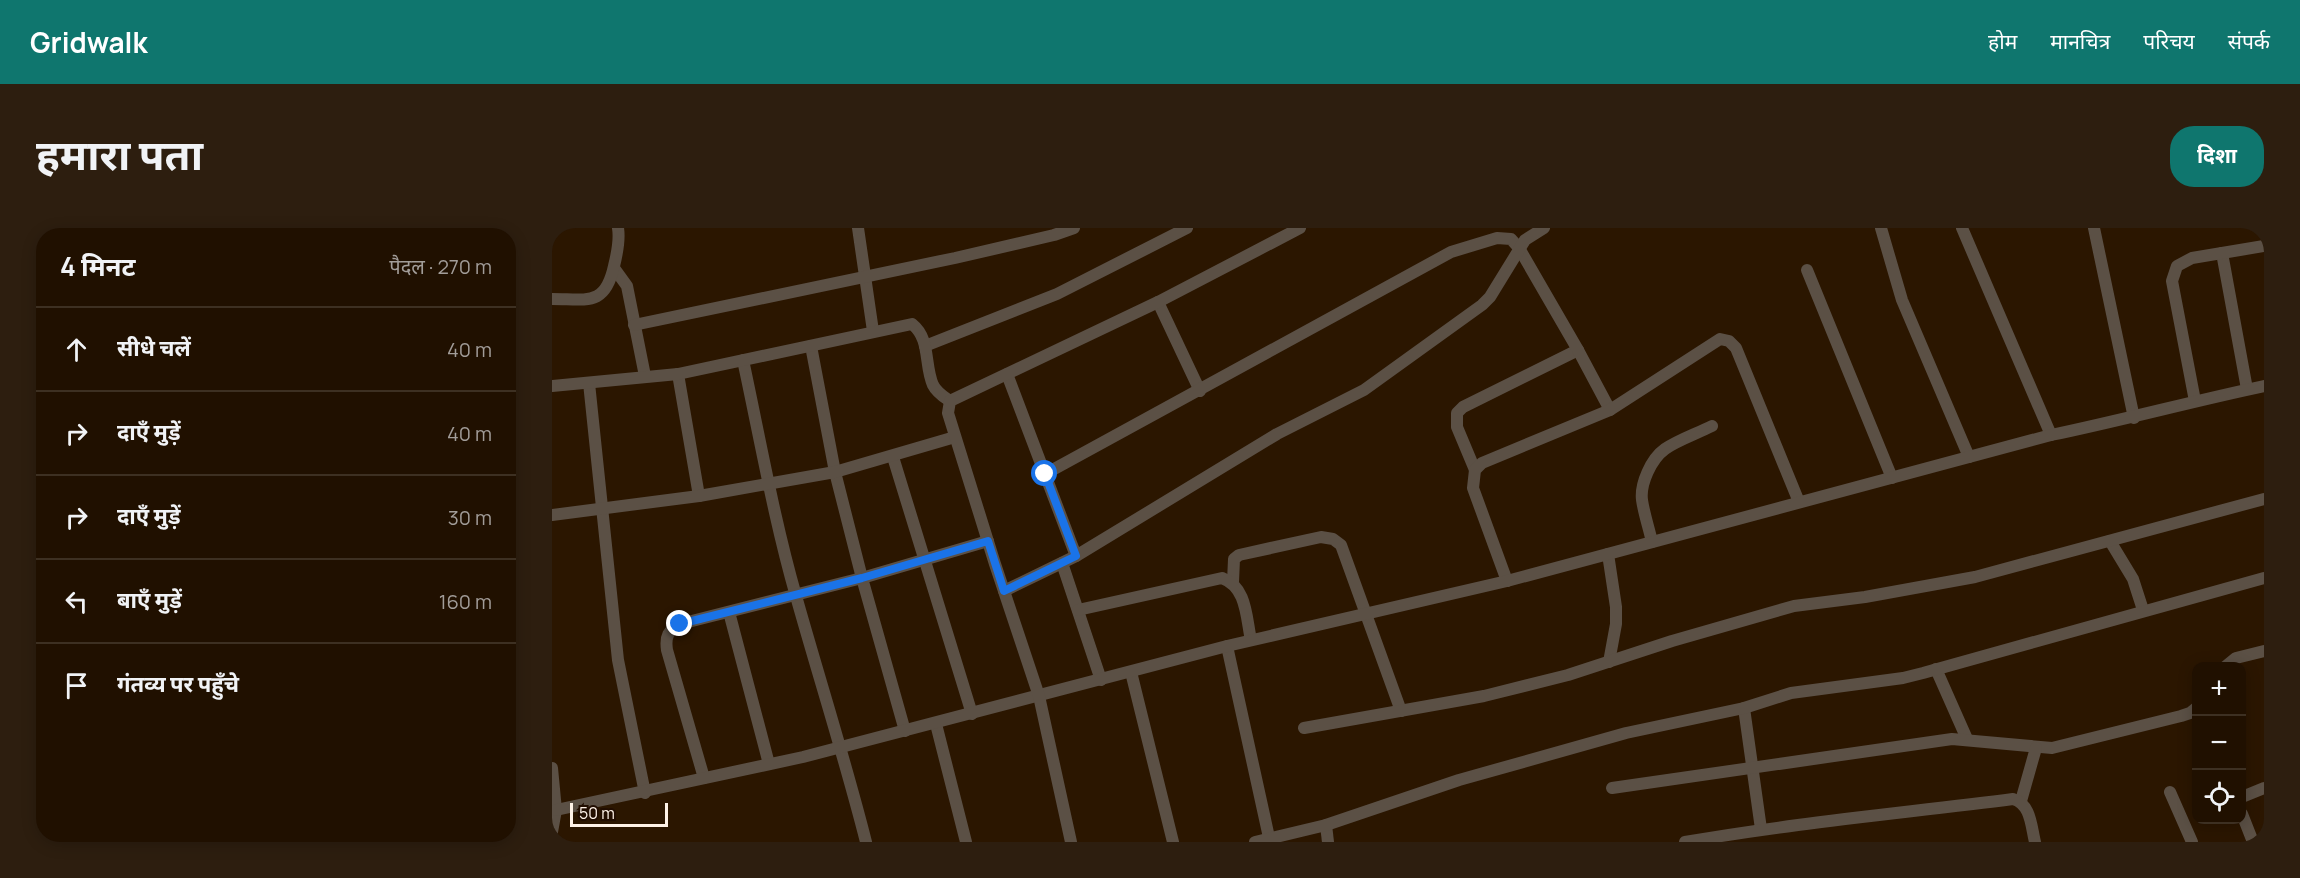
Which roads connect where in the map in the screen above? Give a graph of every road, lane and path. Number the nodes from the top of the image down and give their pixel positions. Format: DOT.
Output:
graph roads {
  1 [pos="632,228"];
  2 [pos="858,228"];
  3 [pos="1074,228"];
  4 [pos="1187,228"];
  5 [pos="1300,228"];
  6 [pos="1544,228"];
  7 [pos="1881,228"];
  8 [pos="1962,228"];
  9 [pos="2094,228"];
  10 [pos="618,229"];
  11 [pos="2264,246"];
  12 [pos="1519,248"];
  13 [pos="2222,253"];
  14 [pos="614,268"];
  15 [pos="1807,270"];
  16 [pos="865,277"];
  17 [pos="552,299"];
  18 [pos="1158,302"];
  19 [pos="634,325"];
  20 [pos="873,331"];
  21 [pos="811,346"];
  22 [pos="925,346"];
  23 [pos="1578,350"];
  24 [pos="743,360"];
  25 [pos="678,374"];
  26 [pos="1008,375"];
  27 [pos="645,376"];
  28 [pos="589,383"];
  29 [pos="552,386"];
  30 [pos="2264,386"];
  31 [pos="2247,389"];
  32 [pos="1200,391"];
  33 [pos="950,401"];
  34 [pos="2195,401"];
  35 [pos="1610,410"];
  36 [pos="2134,418"];
  37 [pos="1712,426"];
  38 [pos="2051,435"];
  39 [pos="955,437"];
  40 [pos="893,457"];
  41 [pos="1969,457"];
  42 [pos="1475,470"];
  43 [pos="835,472"];
  44 [pos="1045,474"];
  45 [pos="1892,478"];
  46 [pos="769,484"];
  47 [pos="699,496"];
  48 [pos="2264,499"];
  49 [pos="1799,502"];
  50 [pos="600,509"];
  51 [pos="552,515"];
  52 [pos="988,541"];
  53 [pos="2110,541"];
  54 [pos="1652,542"];
  55 [pos="1608,554"];
  56 [pos="1076,556"];
  57 [pos="926,561"];
  58 [pos="1062,562"];
  59 [pos="862,578"];
  60 [pos="2264,578"];
  61 [pos="1507,581"];
  62 [pos="1233,582"];
  63 [pos="1004,591"];
  64 [pos="795,595"];
  65 [pos="1078,610"];
  66 [pos="2143,610"];
  67 [pos="729,612"];
  68 [pos="1364,613"];
  69 [pos="1251,640"];
  70 [pos="1227,646"];
  71 [pos="2264,651"];
  72 [pos="1609,662"];
  73 [pos="2230,662"];
  74 [pos="1936,669"];
  75 [pos="1131,672"];
  76 [pos="1101,680"];
  77 [pos="1039,696"];
  78 [pos="1744,708"];
  79 [pos="2192,710"];
  80 [pos="1401,711"];
  81 [pos="972,714"];
  82 [pos="936,724"];
  83 [pos="1304,728"];
  84 [pos="905,730"];
  85 [pos="1967,739"];
  86 [pos="841,747"];
  87 [pos="2036,748"];
  88 [pos="769,764"];
  89 [pos="552,768"];
  90 [pos="1752,768"];
  91 [pos="704,778"];
  92 [pos="1612,788"];
  93 [pos="2264,788"];
  94 [pos="2169,792"];
  95 [pos="645,793"];
  96 [pos="2246,795"];
  97 [pos="2021,801"];
  98 [pos="556,810"];
  99 [pos="2245,824"];
  100 [pos="1326,825"];
  101 [pos="1761,829"];
  102 [pos="552,832"];
  103 [pos="1721,839"];
  104 [pos="1269,840"];
  105 [pos="864,842"];
  106 [pos="966,842"];
  107 [pos="1071,842"];
  108 [pos="1173,842"];
  109 [pos="1255,842"];
  110 [pos="1328,842"];
  111 [pos="1685,842"];
  112 [pos="2035,842"];
  113 [pos="2192,842"];
  114 [pos="2253,842"];
  1 -- 10 [label="street"];
  2 -- 16 [label="street"];
  3 -- 16 [label="street"];
  4 -- 22 [label="street"];
  5 -- 18 [label="street"];
  6 -- 12 [label="street"];
  7 -- 41 [label="street"];
  8 -- 38 [label="street"];
  9 -- 36 [label="street"];
  10 -- 14 [label="street"];
  11 -- 13 [label="street"];
  12 -- 23 [label="street"];
  12 -- 32 [label="street"];
  12 -- 56 [label="street"];
  13 -- 31 [label="street"];
  13 -- 34 [label="street"];
  14 -- 17 [label="street"];
  14 -- 19 [label="street"];
  15 -- 45 [label="street"];
  16 -- 19 [label="street"];
  16 -- 20 [label="street"];
  18 -- 26 [label="street"];
  18 -- 32 [label="street"];
  19 -- 27 [label="street"];
  20 -- 21 [label="street"];
  20 -- 22 [label="street"];
  21 -- 24 [label="street"];
  21 -- 43 [label="street"];
  22 -- 33 [label="street"];
  23 -- 35 [label="street"];
  23 -- 42 [label="street"];
  24 -- 25 [label="street"];
  24 -- 46 [label="street"];
  25 -- 27 [label="street"];
  25 -- 47 [label="street"];
  26 -- 33 [label="street"];
  26 -- 44 [label="street"];
  27 -- 28 [label="street"];
  28 -- 29 [label="street"];
  28 -- 50 [label="street"];
  30 -- 31 [label="street"];
  31 -- 34 [label="street"];
  32 -- 44 [label="street"];
  33 -- 39 [label="street"];
  34 -- 36 [label="street"];
  35 -- 42 [label="street"];
  35 -- 49 [label="street"];
  36 -- 38 [label="street"];
  37 -- 54 [label="street"];
  38 -- 41 [label="street"];
  39 -- 40 [label="street"];
  39 -- 52 [label="street"];
  40 -- 43 [label="street"];
  40 -- 57 [label="street"];
  41 -- 45 [label="street"];
  42 -- 61 [label="street"];
  43 -- 46 [label="street"];
  43 -- 59 [label="street"];
  44 -- 56 [label="street"];
  45 -- 49 [label="street"];
  46 -- 47 [label="street"];
  46 -- 64 [label="street"];
  47 -- 50 [label="street"];
  48 -- 53 [label="street"];
  49 -- 54 [label="street"];
  50 -- 51 [label="street"];
  50 -- 95 [label="street"];
  52 -- 57 [label="street"];
  52 -- 63 [label="street"];
  53 -- 66 [label="street"];
  53 -- 72 [label="street"];
  54 -- 55 [label="street"];
  55 -- 61 [label="street"];
  55 -- 72 [label="street"];
  56 -- 58 [label="street"];
  57 -- 59 [label="street"];
  57 -- 81 [label="street"];
  58 -- 63 [label="street"];
  58 -- 65 [label="street"];
  59 -- 64 [label="street"];
  59 -- 84 [label="street"];
  60 -- 66 [label="street"];
  61 -- 68 [label="street"];
  62 -- 65 [label="street"];
  62 -- 68 [label="street"];
  62 -- 69 [label="street"];
  63 -- 77 [label="street"];
  64 -- 67 [label="street"];
  64 -- 86 [label="street"];
  65 -- 76 [label="street"];
  66 -- 74 [label="street"];
  67 -- 88 [label="street"];
  67 -- 91 [label="street"];
  68 -- 69 [label="street"];
  68 -- 80 [label="street"];
  69 -- 70 [label="street"];
  70 -- 75 [label="street"];
  70 -- 104 [label="street"];
  71 -- 73 [label="street"];
  72 -- 80 [label="street"];
  74 -- 78 [label="street"];
  74 -- 85 [label="street"];
  75 -- 76 [label="street"];
  75 -- 108 [label="street"];
  76 -- 77 [label="street"];
  77 -- 81 [label="street"];
  77 -- 107 [label="street"];
  78 -- 90 [label="street"];
  78 -- 100 [label="street"];
  79 -- 87 [label="street"];
  80 -- 83 [label="street"];
  81 -- 82 [label="street"];
  82 -- 84 [label="street"];
  82 -- 106 [label="street"];
  84 -- 86 [label="street"];
  85 -- 87 [label="street"];
  85 -- 90 [label="street"];
  86 -- 88 [label="street"];
  86 -- 105 [label="street"];
  87 -- 97 [label="street"];
  88 -- 91 [label="street"];
  89 -- 98 [label="street"];
  90 -- 92 [label="street"];
  90 -- 101 [label="street"];
  91 -- 95 [label="street"];
  93 -- 96 [label="street"];
  94 -- 113 [label="street"];
  95 -- 98 [label="street"];
  97 -- 101 [label="street"];
  97 -- 112 [label="street"];
  98 -- 102 [label="street"];
  99 -- 114 [label="street"];
  100 -- 104 [label="street"];
  100 -- 110 [label="street"];
  101 -- 103 [label="street"];
  103 -- 111 [label="street"];
  104 -- 109 [label="street"];
}
